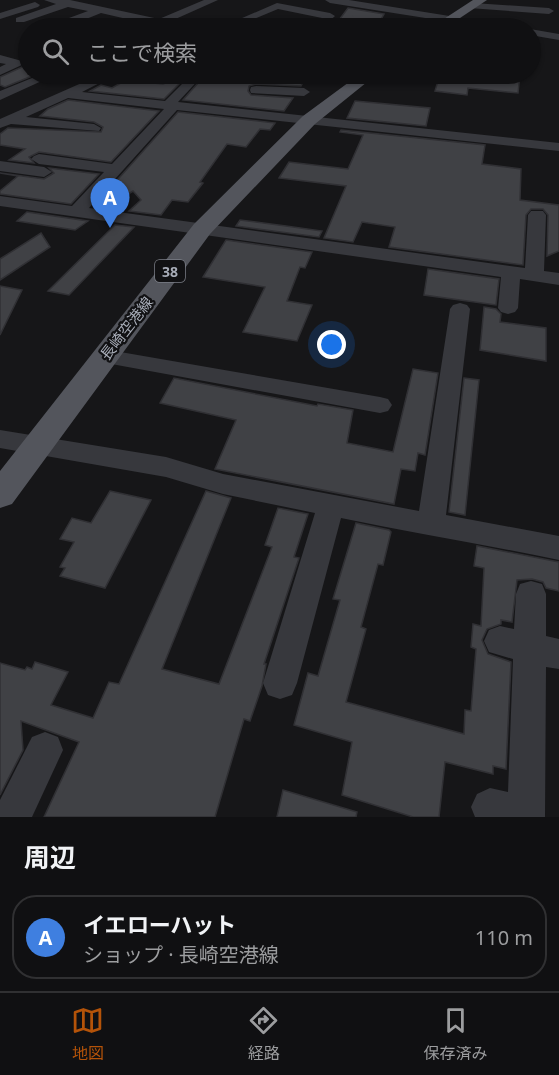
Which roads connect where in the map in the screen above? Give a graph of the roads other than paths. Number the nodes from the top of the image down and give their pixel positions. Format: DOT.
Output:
graph roads {
  1 [pos="49,0"];
  2 [pos="273,0"];
  3 [pos="330,0"];
  4 [pos="398,0"];
  5 [pos="538,0"];
  6 [pos="184,2"];
  7 [pos="362,2"];
  8 [pos="417,3"];
  9 [pos="475,4"];
  10 [pos="87,5"];
  11 [pos="218,5"];
  12 [pos="449,5"];
  13 [pos="199,6"];
  14 [pos="124,8"];
  15 [pos="554,11"];
  16 [pos="58,15"];
  17 [pos="177,15"];
  18 [pos="9,17"];
  19 [pos="303,17"];
  20 [pos="39,18"];
  21 [pos="41,18"];
  22 [pos="67,18"];
  23 [pos="71,18"];
  24 [pos="125,18"];
  25 [pos="138,18"];
  26 [pos="170,18"];
  27 [pos="189,18"];
  28 [pos="232,18"];
  29 [pos="246,18"];
  30 [pos="287,18"];
  31 [pos="441,18"];
  32 [pos="454,18"];
  33 [pos="0,28"];
  34 [pos="541,34"];
  35 [pos="559,37"];
  36 [pos="0,50"];
  37 [pos="18,53"];
  38 [pos="0,59"];
  39 [pos="0,71"];
  40 [pos="28,84"];
  41 [pos="88,84"];
  42 [pos="192,84"];
  43 [pos="353,84"];
  44 [pos="256,90"];
  45 [pos="65,94"];
  46 [pos="0,96"];
  47 [pos="171,106"];
  48 [pos="297,119"];
  49 [pos="5,122"];
  50 [pos="94,128"];
  51 [pos="559,147"];
  52 [pos="0,166"];
  53 [pos="116,169"];
  54 [pos="0,201"];
  55 [pos="76,212"];
  56 [pos="542,223"];
  57 [pos="202,229"];
  58 [pos="511,272"];
  59 [pos="534,275"];
  60 [pos="559,279"];
  61 [pos="508,308"];
  62 [pos="460,309"];
  63 [pos="103,356"];
  64 [pos="380,405"];
  65 [pos="0,439"];
  66 [pos="36,446"];
  67 [pos="0,495"];
  68 [pos="331,505"];
  69 [pos="431,525"];
  70 [pos="559,548"];
  71 [pos="531,594"];
  72 [pos="280,683"];
  73 [pos="45,750"];
  74 [pos="490,807"];
  75 [pos="526,816"];
  76 [pos="12,817"];
  1 -- 10 [label="street"];
  1 -- 18 [label="street"];
  2 -- 28 [label="street"];
  3 -- 7 [label="street"];
  4 -- 8 [label="street"];
  5 -- 15 [label="street"];
  6 -- 13 [label="street"];
  7 -- 31 [label="street"];
  9 -- 12 [label="street"];
  9 -- 15 [label="street"];
  9 -- 32 [label="main road"];
  10 -- 14 [label="street"];
  10 -- 16 [label="street"];
  10 -- 20 [label="street"];
  10 -- 23 [label="street"];
  10 -- 24 [label="street"];
  11 -- 13 [label="street"];
  13 -- 17 [label="street"];
  13 -- 27 [label="street"];
  14 -- 17 [label="street"];
  14 -- 25 [label="street"];
  16 -- 21 [label="street"];
  16 -- 22 [label="street"];
  17 -- 26 [label="street"];
  18 -- 33 [label="street"];
  19 -- 29 [label="street"];
  19 -- 30 [label="street"];
  34 -- 35 [label="street"];
  36 -- 37 [label="street"];
  38 -- 39 [label="street"];
  40 -- 46 [label="street"];
  41 -- 45 [label="street"];
  42 -- 47 [label="street"];
  43 -- 48 [label="main road, 長崎空港線 / 38"];
  44 -- 48 [label="street"];
  45 -- 47 [label="street"];
  45 -- 49 [label="street"];
  47 -- 48 [label="street"];
  47 -- 53 [label="street"];
  48 -- 51 [label="street"];
  48 -- 57 [label="main road, 長崎空港線 / 38"];
  49 -- 50 [label="street"];
  52 -- 53 [label="street"];
  53 -- 55 [label="street"];
  54 -- 55 [label="street"];
  55 -- 57 [label="street"];
  56 -- 59 [label="street"];
  57 -- 58 [label="street"];
  57 -- 63 [label="main road, 長崎空港線 / 38"];
  58 -- 59 [label="street"];
  58 -- 61 [label="street"];
  59 -- 60 [label="street"];
  62 -- 69 [label="street"];
  63 -- 64 [label="street"];
  63 -- 66 [label="main road, 長崎空港線 / 38"];
  65 -- 66 [label="street"];
  66 -- 67 [label="main road, 長崎空港線 / 38"];
  66 -- 68 [label="street"];
  68 -- 69 [label="street"];
  68 -- 72 [label="street"];
  69 -- 70 [label="street"];
  71 -- 75 [label="street"];
  73 -- 76 [label="street"];
  74 -- 75 [label="street"];
}
